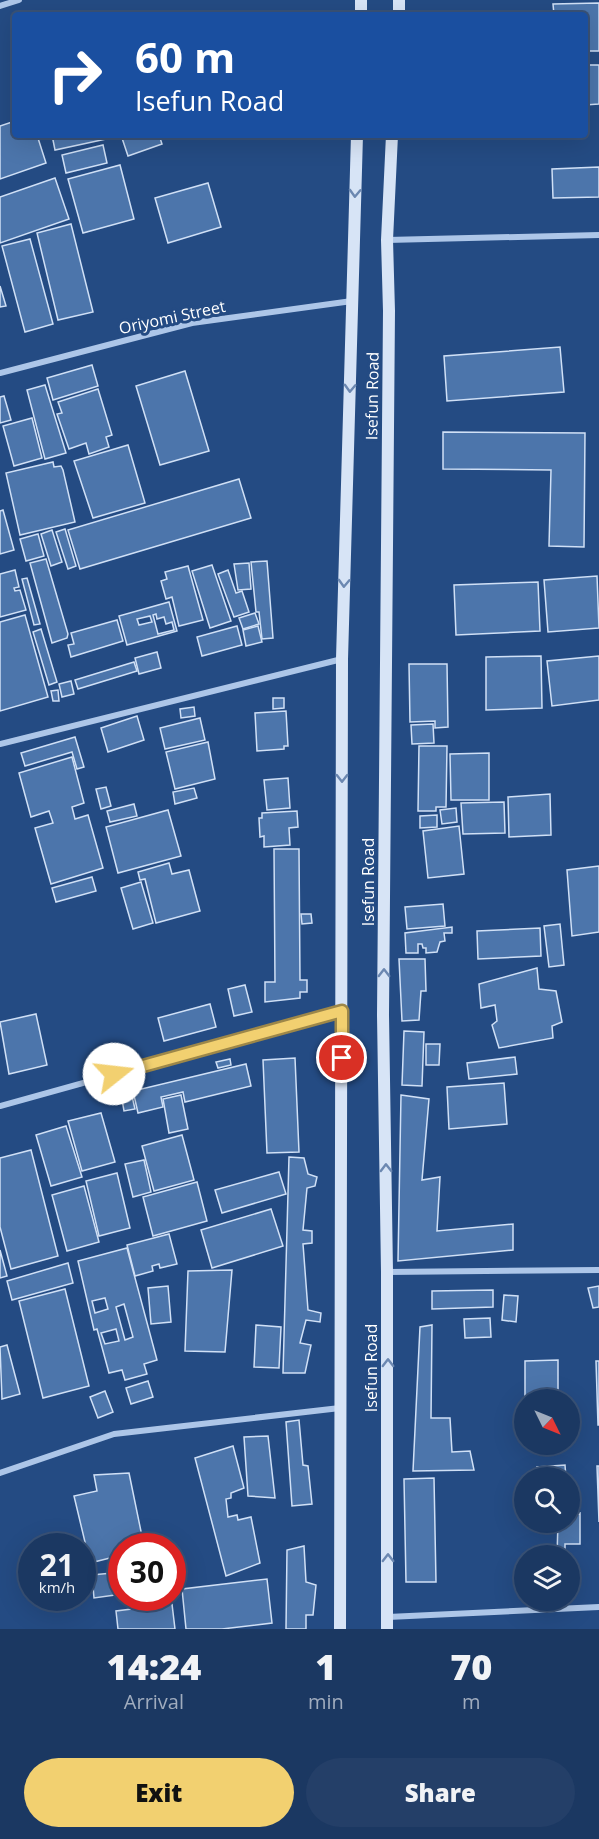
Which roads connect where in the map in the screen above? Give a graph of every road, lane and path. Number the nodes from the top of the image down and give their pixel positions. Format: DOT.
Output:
graph roads {
  1 [pos="19,0"];
  2 [pos="0,6"];
  3 [pos="357,138"];
  4 [pos="392,138"];
  5 [pos="599,235"];
  6 [pos="387,240"];
  7 [pos="353,301"];
  8 [pos="0,374"];
  9 [pos="342,659"];
  10 [pos="0,744"];
  11 [pos="342,1011"];
  12 [pos="0,1106"];
  13 [pos="599,1269"];
  14 [pos="387,1272"];
  15 [pos="341,1408"];
  16 [pos="0,1473"];
  17 [pos="599,1607"];
  18 [pos="387,1623"];
  19 [pos="340,1629"];
  1 -- 2 [label="street"];
  3 -- 7 [label="street, Isefun Road, one-way"];
  4 -- 6 [label="street, Isefun Road"];
  5 -- 6 [label="street"];
  14 -- 6 [label="street, Isefun Road, one-way"];
  7 -- 8 [label="street, Oriyomi Street"];
  7 -- 9 [label="street, Isefun Road, one-way"];
  9 -- 10 [label="street"];
  9 -- 11 [label="street, Isefun Road, one-way"];
  11 -- 12 [label="street"];
  11 -- 15 [label="street, Isefun Road"];
  13 -- 14 [label="street"];
  18 -- 14 [label="street, Isefun Road, one-way"];
  15 -- 16 [label="street"];
  15 -- 19 [label="street, Isefun Road"];
  17 -- 18 [label="street"];
}
